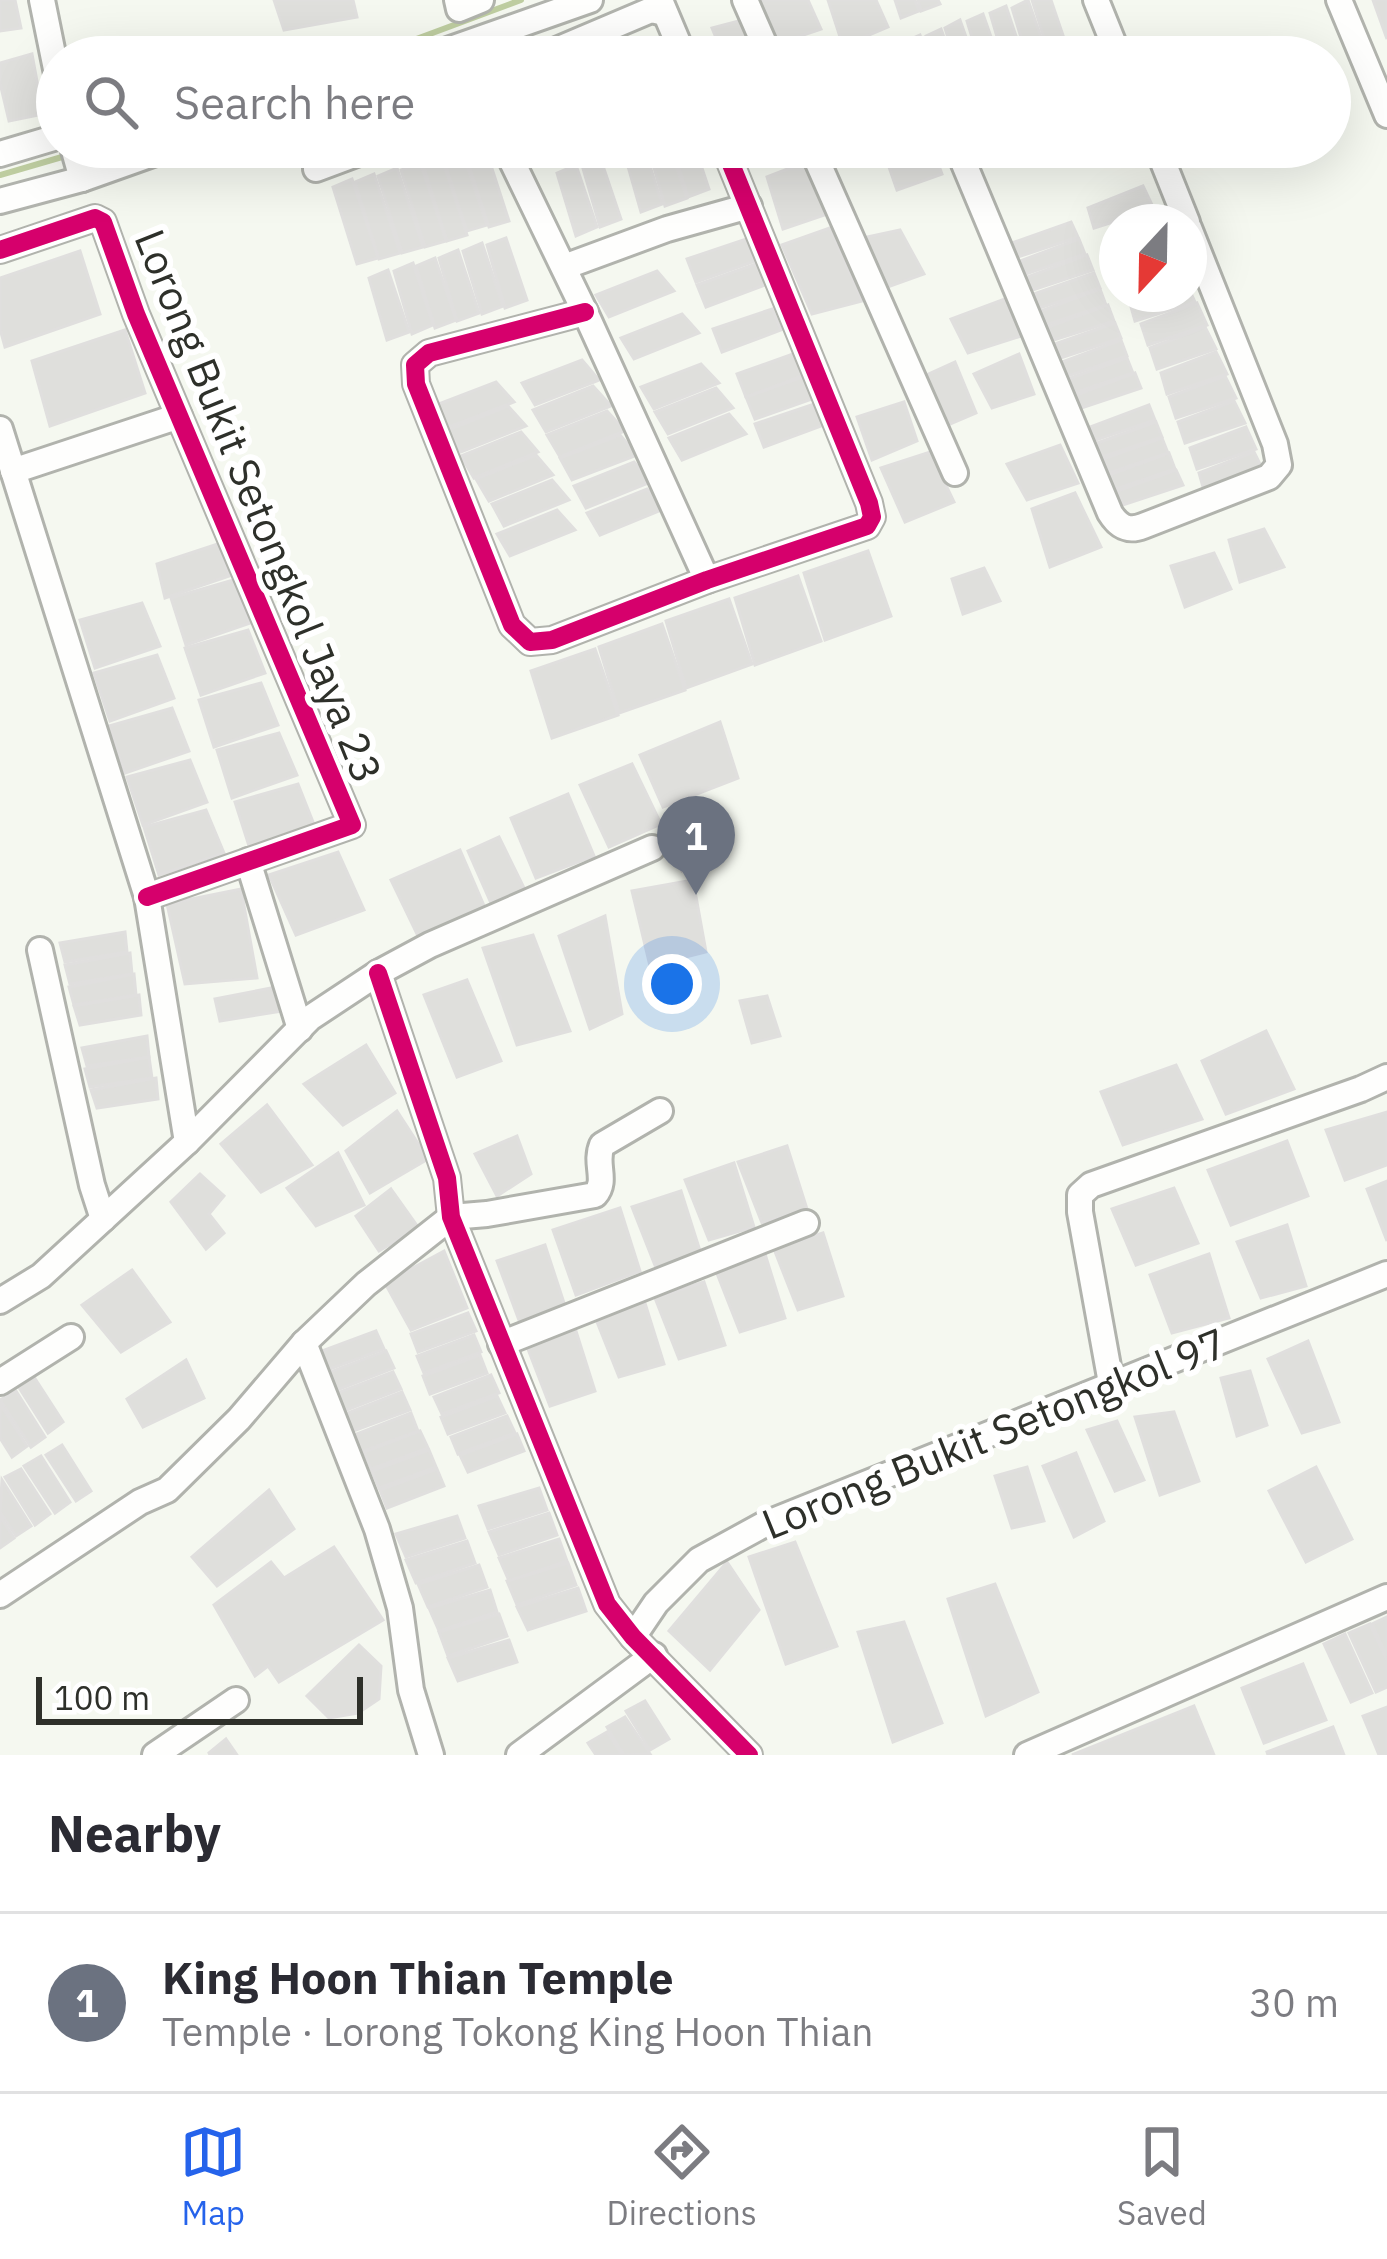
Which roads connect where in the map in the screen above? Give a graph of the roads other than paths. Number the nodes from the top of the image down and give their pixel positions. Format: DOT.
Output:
graph roads {
  1 [pos="42,0"];
  2 [pos="590,0"];
  3 [pos="745,0"];
  4 [pos="1096,0"];
  5 [pos="1339,0"];
  6 [pos="662,6"];
  7 [pos="49,36"];
  8 [pos="500,36"];
  9 [pos="590,36"];
  10 [pos="676,36"];
  11 [pos="761,36"];
  12 [pos="1108,36"];
  13 [pos="1387,115"];
  14 [pos="36,143"];
  15 [pos="0,154"];
  16 [pos="79,168"];
  17 [pos="111,168"];
  18 [pos="515,168"];
  19 [pos="733,168"];
  20 [pos="820,168"];
  21 [pos="966,168"];
  22 [pos="1165,168"];
  23 [pos="82,178"];
  24 [pos="0,201"];
  25 [pos="1180,204"];
  26 [pos="749,206"];
  27 [pos="0,250"];
  28 [pos="564,267"];
  29 [pos="1207,273"];
  30 [pos="585,312"];
  31 [pos="179,416"];
  32 [pos="0,429"];
  33 [pos="13,471"];
  34 [pos="955,473"];
  35 [pos="707,580"];
  36 [pos="652,848"];
  37 [pos="248,861"];
  38 [pos="147,897"];
  39 [pos="40,950"];
  40 [pos="378,973"];
  41 [pos="300,1029"];
  42 [pos="1387,1077"];
  43 [pos="660,1111"];
  44 [pos="187,1142"];
  45 [pos="451,1217"];
  46 [pos="103,1219"];
  47 [pos="806,1223"];
  48 [pos="1387,1274"];
  49 [pos="0,1300"];
  50 [pos="71,1337"];
  51 [pos="304,1343"];
  52 [pos="501,1344"];
  53 [pos="0,1382"];
  54 [pos="1111,1383"];
  55 [pos="0,1595"];
  56 [pos="1387,1598"];
  57 [pos="633,1637"];
  58 [pos="654,1655"];
  59 [pos="236,1700"];
  60 [pos="155,1755"];
  61 [pos="430,1755"];
  62 [pos="519,1755"];
  63 [pos="749,1755"];
  64 [pos="1027,1755"];
  1 -- 7 [label="street"];
  2 -- 8 [label="street"];
  3 -- 11 [label="street"];
  4 -- 12 [label="street"];
  5 -- 13 [label="street"];
  6 -- 9 [label="street"];
  6 -- 10 [label="street"];
  14 -- 15 [label="street"];
  16 -- 23 [label="street"];
  17 -- 23 [label="street"];
  18 -- 28 [label="street"];
  19 -- 26 [label="street"];
  20 -- 34 [label="street"];
  21 -- 29 [label="street"];
  22 -- 25 [label="street"];
  23 -- 24 [label="street"];
  26 -- 28 [label="street"];
  26 -- 35 [label="street"];
  27 -- 31 [label="street, Lorong Bukit Setongkol Jaya 23"];
  28 -- 30 [label="street"];
  30 -- 35 [label="street"];
  30 -- 35 [label="street"];
  31 -- 33 [label="street"];
  31 -- 37 [label="street, Lorong Bukit Setongkol Jaya 23"];
  32 -- 33 [label="street"];
  33 -- 38 [label="street"];
  36 -- 40 [label="street"];
  37 -- 38 [label="street, Lorong Bukit Setongkol Jaya 23"];
  37 -- 41 [label="street"];
  38 -- 44 [label="street"];
  39 -- 46 [label="street"];
  40 -- 41 [label="street"];
  40 -- 45 [label="street"];
  41 -- 44 [label="street"];
  42 -- 54 [label="street"];
  43 -- 45 [label="street"];
  44 -- 46 [label="street"];
  45 -- 51 [label="street"];
  45 -- 52 [label="street"];
  46 -- 49 [label="street"];
  47 -- 52 [label="street"];
  48 -- 54 [label="street, Lorong Bukit Setongkol 97"];
  50 -- 53 [label="street"];
  51 -- 55 [label="street"];
  51 -- 61 [label="street"];
  52 -- 57 [label="street"];
  54 -- 57 [label="street, Lorong Bukit Setongkol 97"];
  56 -- 64 [label="street"];
  57 -- 58 [label="street"];
  58 -- 62 [label="street"];
  58 -- 63 [label="street"];
  59 -- 60 [label="street"];
}
